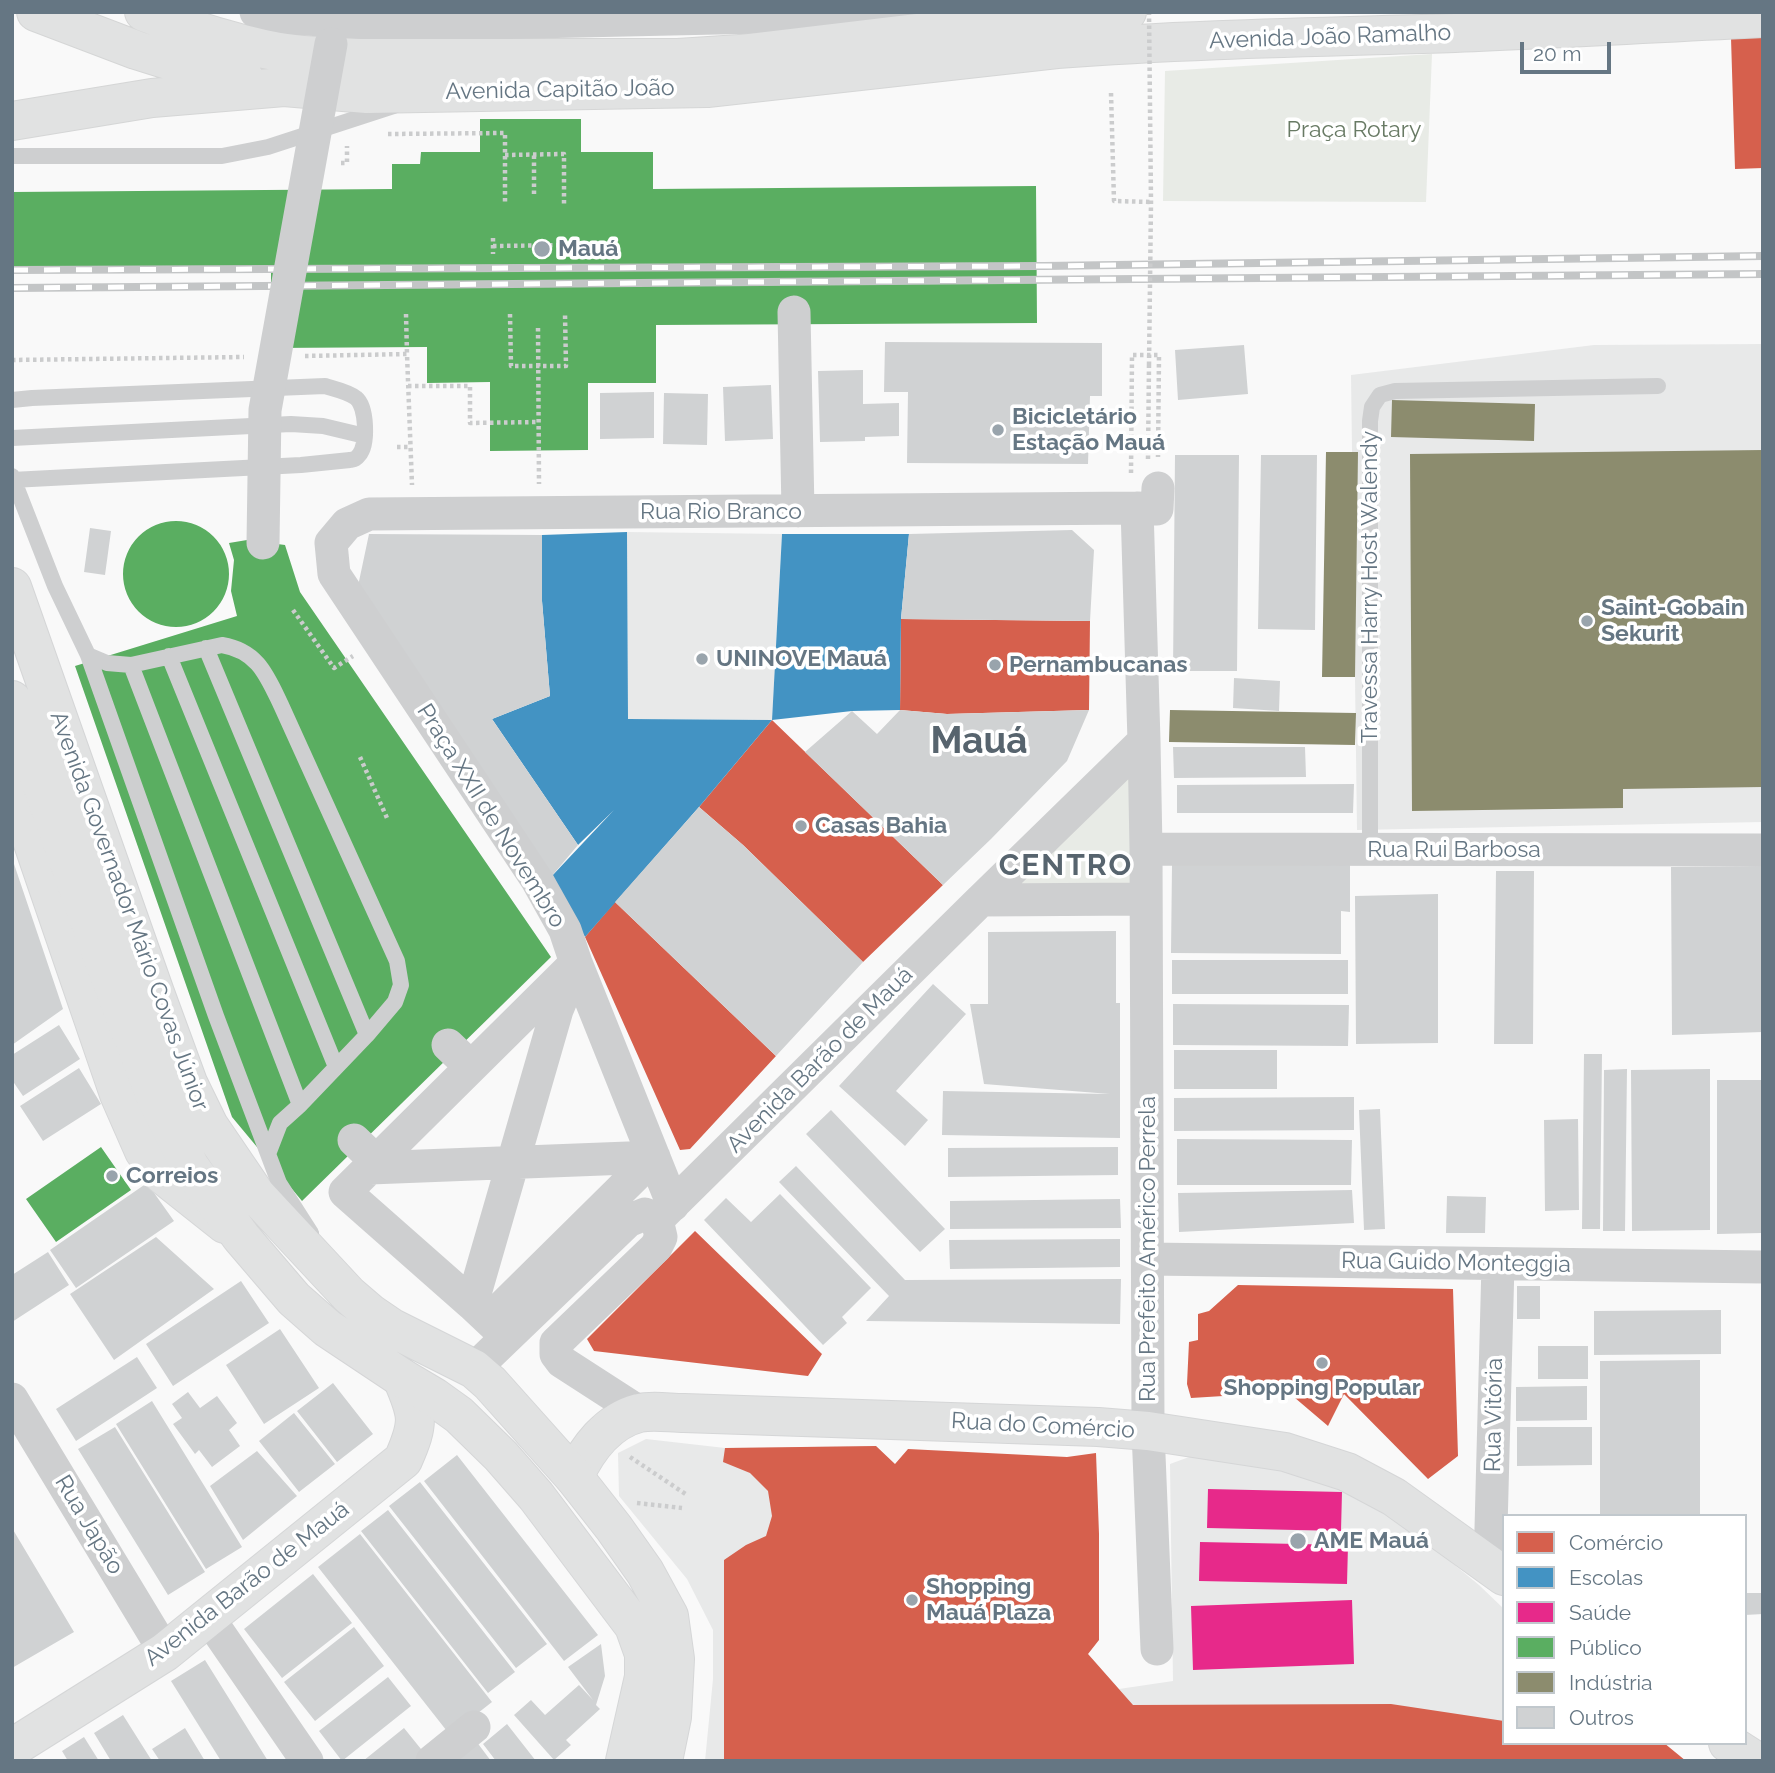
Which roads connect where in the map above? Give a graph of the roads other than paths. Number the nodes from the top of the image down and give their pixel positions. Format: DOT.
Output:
graph roads {
  1 [pos="36,12"];
  2 [pos="144,12"];
  3 [pos="256,12"];
  4 [pos="679,15"];
  5 [pos="1763,18"];
  6 [pos="1111,21"];
  7 [pos="1371,24"];
  8 [pos="334,26"];
  9 [pos="933,31"];
  10 [pos="284,87"];
  11 [pos="427,93"];
  12 [pos="12,121"];
  13 [pos="12,156"];
  14 [pos="794,312"];
  15 [pos="1658,387"];
  16 [pos="12,400"];
  17 [pos="365,436"];
  18 [pos="12,438"];
  19 [pos="13,479"];
  20 [pos="1144,483"];
  21 [pos="798,511"];
  22 [pos="263,542"];
  23 [pos="332,558"];
  24 [pos="12,587"];
  25 [pos="206,648"];
  26 [pos="88,655"];
  27 [pos="169,656"];
  28 [pos="131,665"];
  29 [pos="12,700"];
  30 [pos="1144,741"];
  31 [pos="12,782"];
  32 [pos="1146,849"];
  33 [pos="1370,850"];
  34 [pos="1763,850"];
  35 [pos="1146,899"];
  36 [pos="981,900"];
  37 [pos="576,964"];
  38 [pos="367,1035"];
  39 [pos="153,1040"];
  40 [pos="336,1067"];
  41 [pos="300,1105"];
  42 [pos="268,1154"];
  43 [pos="367,1156"];
  44 [pos="654,1157"];
  45 [pos="513,1162"];
  46 [pos="665,1212"];
  47 [pos="241,1237"];
  48 [pos="1148,1259"];
  49 [pos="1498,1264"];
  50 [pos="1763,1267"];
  51 [pos="349,1295"];
  52 [pos="490,1320"];
  53 [pos="474,1369"];
  54 [pos="402,1378"];
  55 [pos="12,1399"];
  56 [pos="641,1413"];
  57 [pos="1149,1431"];
  58 [pos="575,1477"];
  59 [pos="1497,1571"];
  60 [pos="208,1617"];
  61 [pos="1157,1649"];
  62 [pos="165,1652"];
  63 [pos="474,1727"];
  64 [pos="1731,1745"];
  65 [pos="12,1748"];
  66 [pos="307,1761"];
  67 [pos="432,1761"];
  68 [pos="625,1761"];
  69 [pos="663,1761"];
  70 [pos="1756,1761"];
  1 -- 10 [label="main road"];
  2 -- 9 [label="main road, Avenida Capitão João"];
  3 -- 8 [label="street"];
  4 -- 8 [label="street"];
  4 -- 9 [label="street"];
  5 -- 7 [label="main road, Avenida João Ramalho"];
  6 -- 7 [label="main road, Avenida João Ramalho"];
  6 -- 9 [label="main road, Avenida Capitão João"];
  6 -- 11 [label="main road, Avenida Capitão João"];
  8 -- 22 [label="street, bridge"];
  10 -- 11 [label="main road, Avenida Capitão João"];
  10 -- 12 [label="main road, Avenida Capitão João"];
  11 -- 13 [label="lane"];
  14 -- 21 [label="street"];
  15 -- 33 [label="lane, Travessa Harry Host Walendy"];
  16 -- 17 [label="lane"];
  17 -- 18 [label="lane"];
  17 -- 19 [label="lane"];
  19 -- 26 [label="lane"];
  20 -- 21 [label="street, Rua Rio Branco"];
  20 -- 30 [label="street, Rua Prefeito Américo Perrela"];
  21 -- 23 [label="street, Rua Rio Branco"];
  23 -- 37 [label="street, Praça XXII de Novembro"];
  24 -- 39 [label="main road, Avenida Governador Mário Covas Júnior"];
  25 -- 27 [label="lane"];
  25 -- 38 [label="lane"];
  25 -- 38 [label="lane"];
  26 -- 28 [label="lane"];
  26 -- 42 [label="lane"];
  27 -- 28 [label="lane"];
  27 -- 40 [label="lane"];
  28 -- 41 [label="lane"];
  29 -- 39 [label="main road, Avenida Governador Mário Covas Júnior"];
  30 -- 32 [label="street, Rua Prefeito Américo Perrela"];
  30 -- 36 [label="street, Avenida Barão de Mauá"];
  31 -- 47 [label="main road"];
  32 -- 33 [label="street, Rua Rui Barbosa"];
  32 -- 35 [label="street, Rua Prefeito Américo Perrela"];
  33 -- 34 [label="street, Rua Rui Barbosa"];
  35 -- 36 [label="street"];
  35 -- 48 [label="street, Rua Prefeito Américo Perrela"];
  36 -- 46 [label="street, Avenida Barão de Mauá"];
  37 -- 43 [label="street"];
  37 -- 44 [label="street, Praça XXII de Novembro"];
  37 -- 45 [label="street"];
  38 -- 40 [label="lane"];
  39 -- 47 [label="main road, Avenida Governador Mário Covas Júnior"];
  39 -- 51 [label="main road, Avenida Governador Mário Covas Júnior"];
  40 -- 41 [label="lane"];
  41 -- 42 [label="lane"];
  42 -- 51 [label="lane"];
  43 -- 45 [label="street"];
  43 -- 52 [label="street"];
  44 -- 45 [label="street"];
  44 -- 46 [label="street, Praça XXII de Novembro"];
  44 -- 52 [label="street"];
  45 -- 52 [label="street"];
  46 -- 52 [label="street"];
  46 -- 56 [label="street"];
  47 -- 54 [label="main road, Avenida Governador Mário Covas Júnior"];
  48 -- 49 [label="street, Rua Guido Monteggia"];
  48 -- 57 [label="street, Rua Prefeito Américo Perrela"];
  49 -- 50 [label="street, Rua Guido Monteggia"];
  49 -- 59 [label="street, Rua Vitória"];
  51 -- 53 [label="main road, Avenida Governador Mário Covas Júnior"];
  52 -- 53 [label="street"];
  53 -- 58 [label="main road, Avenida Governador Mário Covas Júnior"];
  54 -- 60 [label="main road, Avenida Barão de Mauá"];
  54 -- 68 [label="main road, Avenida Governador Mário Covas Júnior"];
  55 -- 62 [label="street, Rua Japão"];
  56 -- 57 [label="main road, Rua do Comércio"];
  56 -- 58 [label="main road, Rua do Comércio"];
  57 -- 59 [label="main road, Rua do Comércio"];
  57 -- 61 [label="street, Rua Prefeito Américo Perrela"];
  58 -- 69 [label="main road, Avenida Governador Mário Covas Júnior"];
  60 -- 62 [label="main road, Avenida Barão de Mauá"];
  60 -- 66 [label="street"];
  62 -- 65 [label="main road, Avenida Barão de Mauá"];
  63 -- 67 [label="street"];
  64 -- 70 [label="main road"];
}
